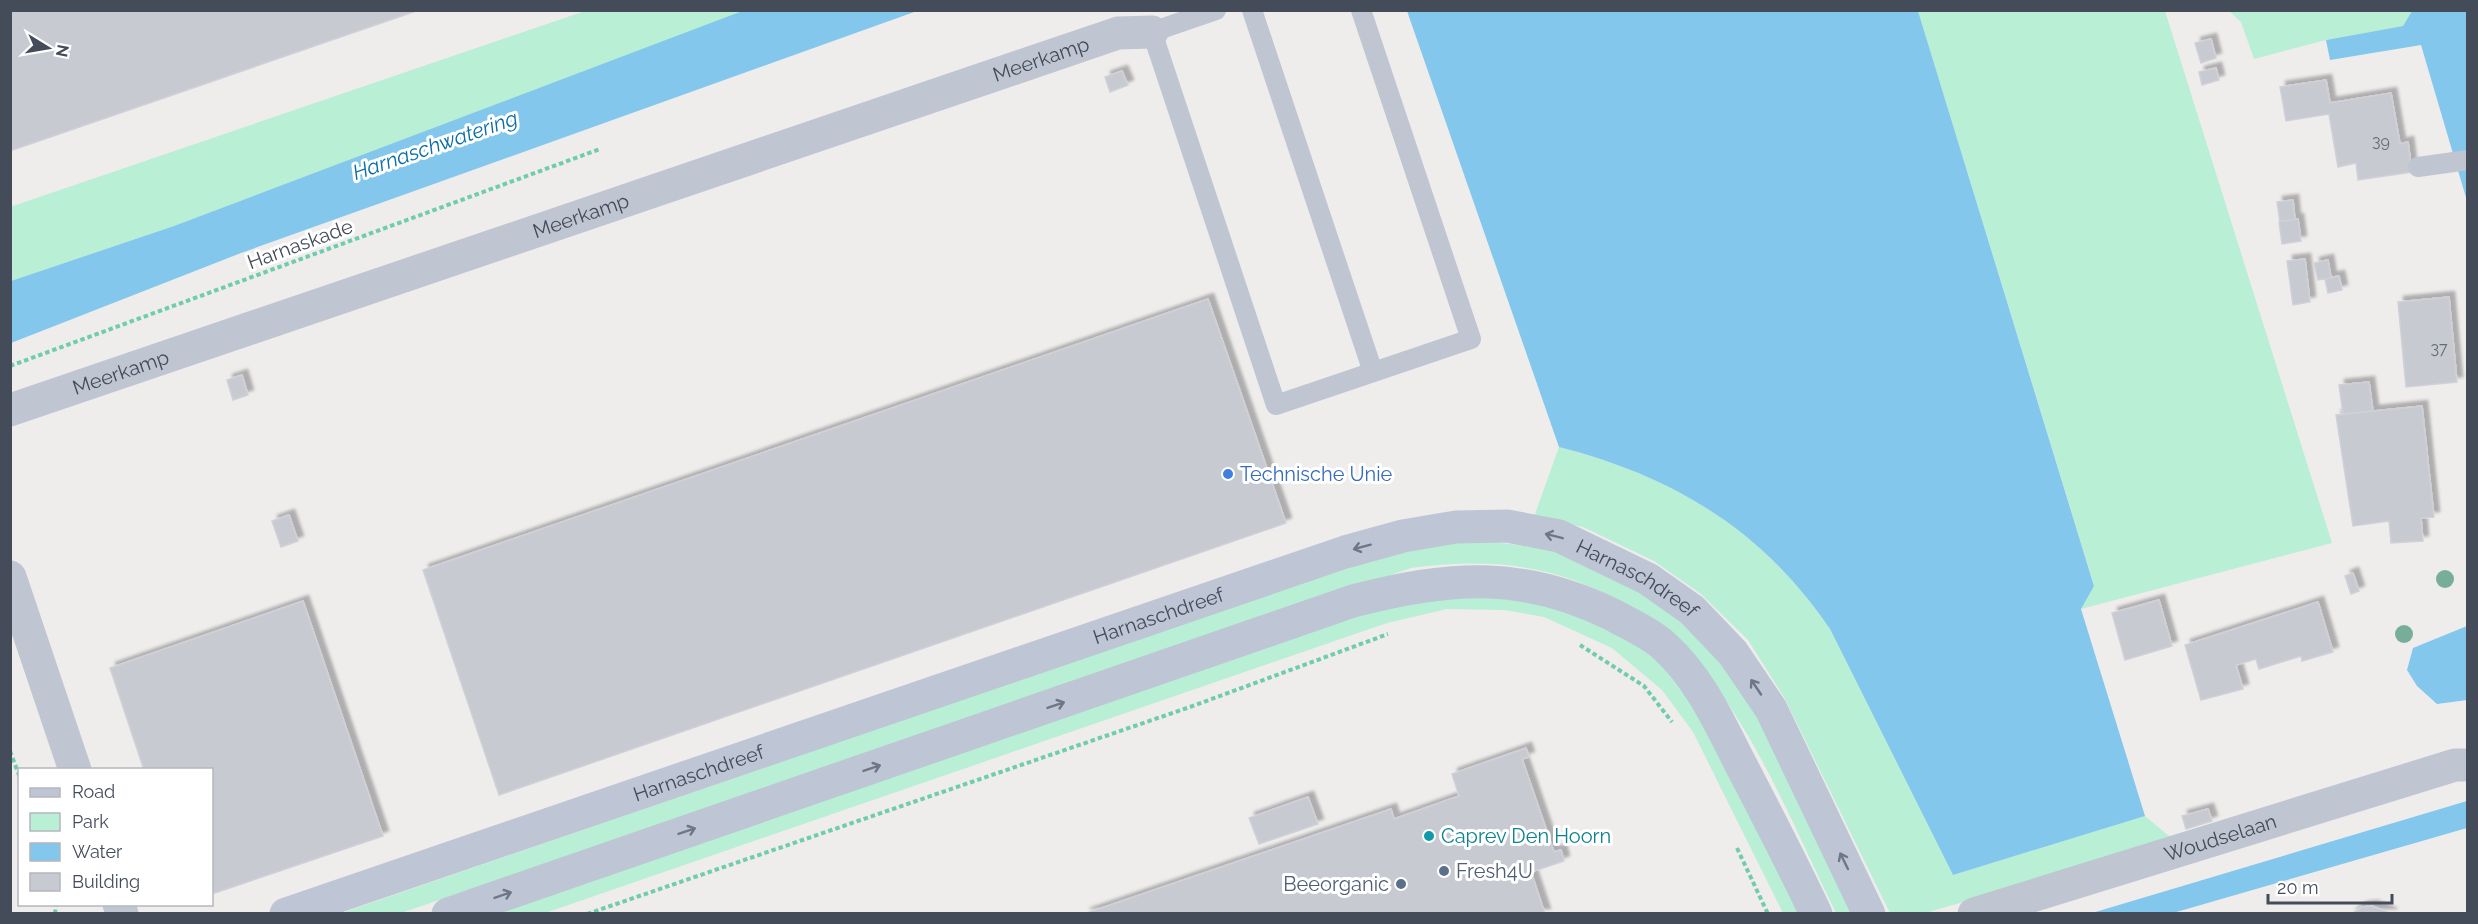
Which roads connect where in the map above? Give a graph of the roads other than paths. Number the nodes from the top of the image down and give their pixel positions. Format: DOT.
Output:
graph roads {
  1 [pos="1216,10"];
  2 [pos="1252,10"];
  3 [pos="1360,10"];
  4 [pos="1152,32"];
  5 [pos="2458,161"];
  6 [pos="2418,167"];
  7 [pos="1373,372"];
  8 [pos="10,410"];
  9 [pos="10,577"];
  10 [pos="2461,765"];
  11 [pos="74,768"];
  12 [pos="286,914"];
  13 [pos="448,914"];
  14 [pos="1816,914"];
  15 [pos="1869,914"];
  16 [pos="1974,914"];
  1 -- 4 [label="lane"];
  2 -- 7 [label="lane"];
  3 -- 7 [label="lane"];
  4 -- 7 [label="lane"];
  4 -- 8 [label="street, Meerkamp"];
  5 -- 6 [label="lane"];
  9 -- 11 [label="street"];
  10 -- 16 [label="street, Woudselaan"];
  15 -- 12 [label="street, Harnaschdreef, one-way"];
  13 -- 14 [label="street, Harnaschdreef, one-way"];
}
